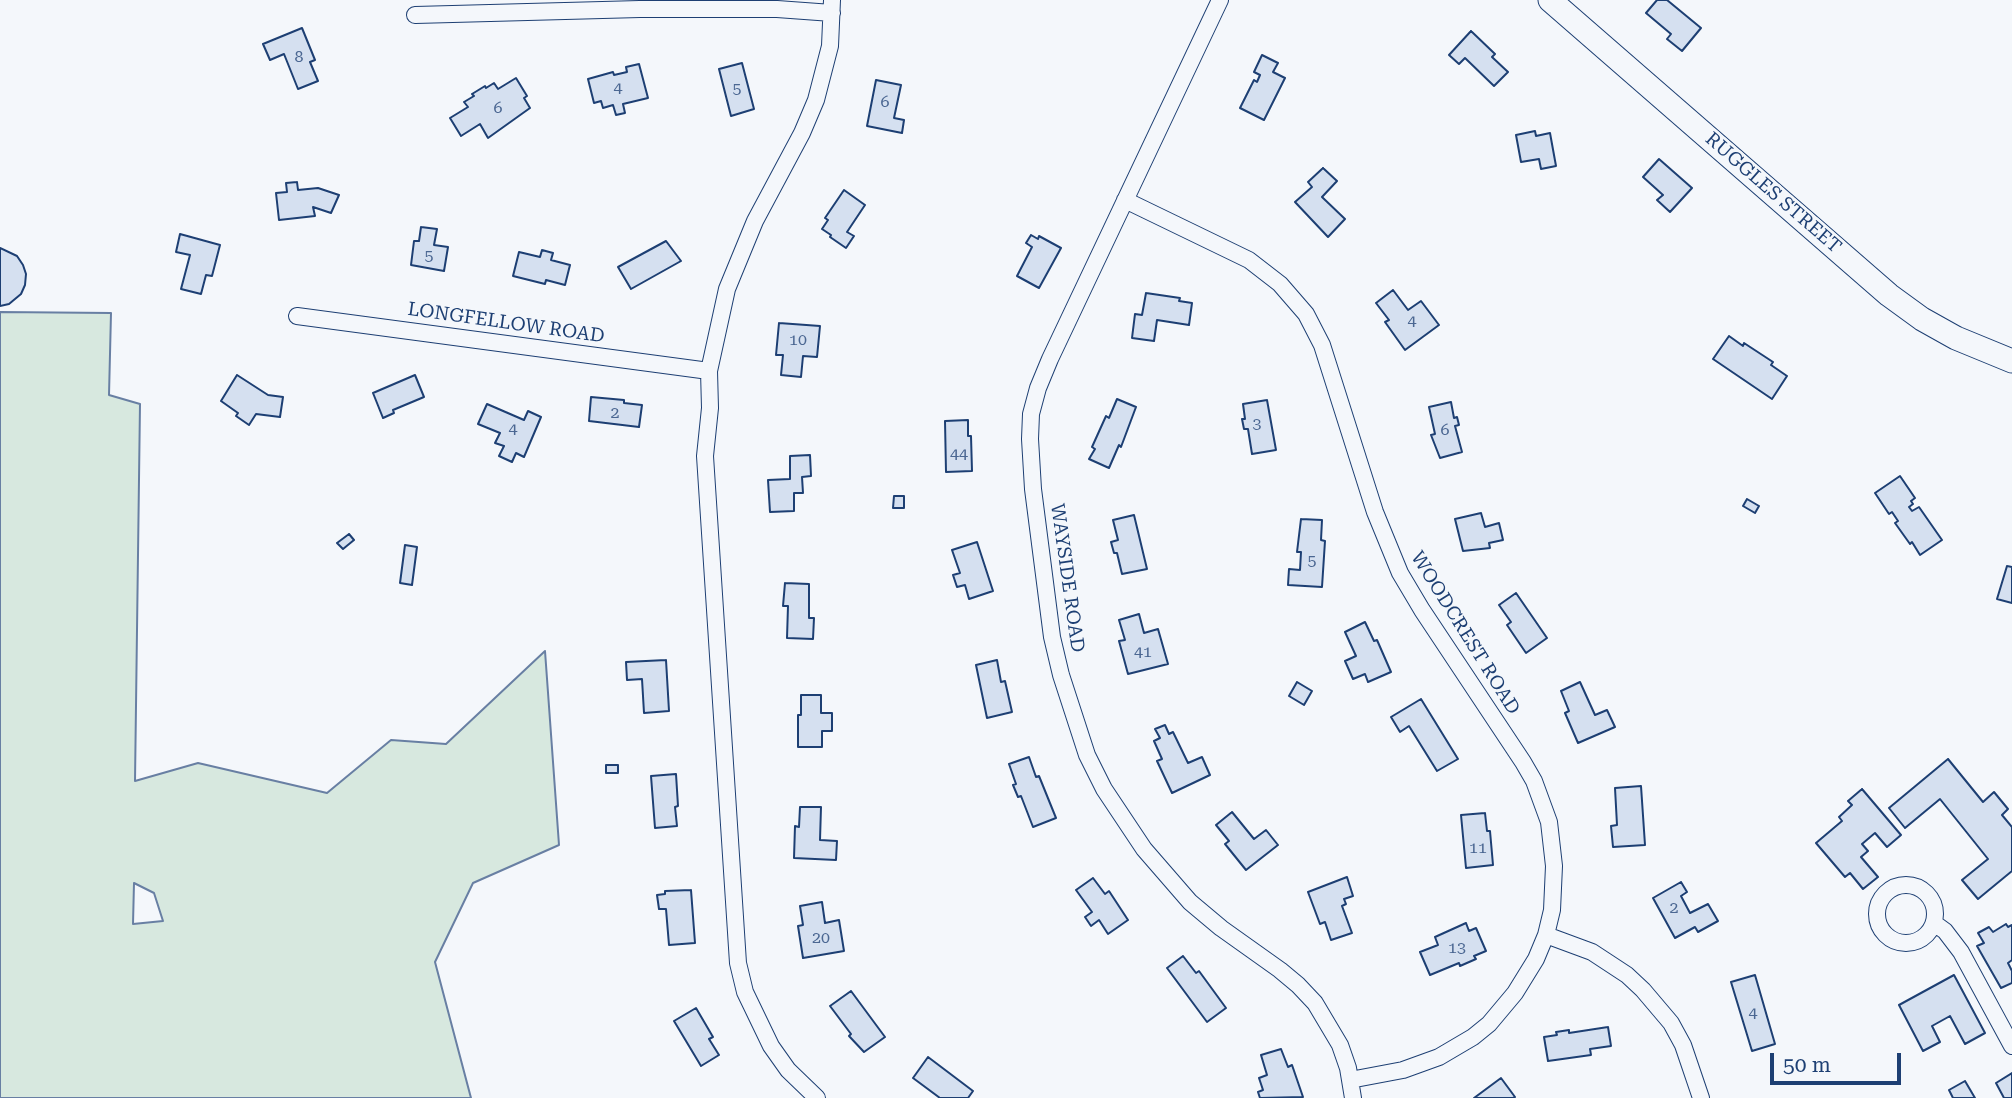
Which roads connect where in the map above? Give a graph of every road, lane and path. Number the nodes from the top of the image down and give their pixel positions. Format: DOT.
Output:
graph roads {
  1 [pos="1220,0"];
  2 [pos="1550,0"];
  3 [pos="832,7"];
  4 [pos="415,15"];
  5 [pos="1125,200"];
  6 [pos="297,316"];
  7 [pos="2012,361"];
  8 [pos="709,371"];
  9 [pos="1934,923"];
  10 [pos="1546,935"];
  11 [pos="2012,1046"];
  12 [pos="1350,1080"];
  13 [pos="817,1098"];
  14 [pos="1353,1098"];
  15 [pos="1701,1098"];
  1 -- 5 [label="street, WAYSIDE ROAD"];
  2 -- 7 [label="street, RUGGLES STREET"];
  3 -- 4 [label="street"];
  3 -- 8 [label="street"];
  5 -- 10 [label="street, WOODCREST ROAD"];
  5 -- 12 [label="street, WAYSIDE ROAD"];
  6 -- 8 [label="street, LONGFELLOW ROAD"];
  8 -- 13 [label="street"];
  9 -- 11 [label="street"];
  10 -- 12 [label="street, WOODCREST ROAD"];
  10 -- 15 [label="street"];
  12 -- 14 [label="street, WAYSIDE ROAD"];
}
